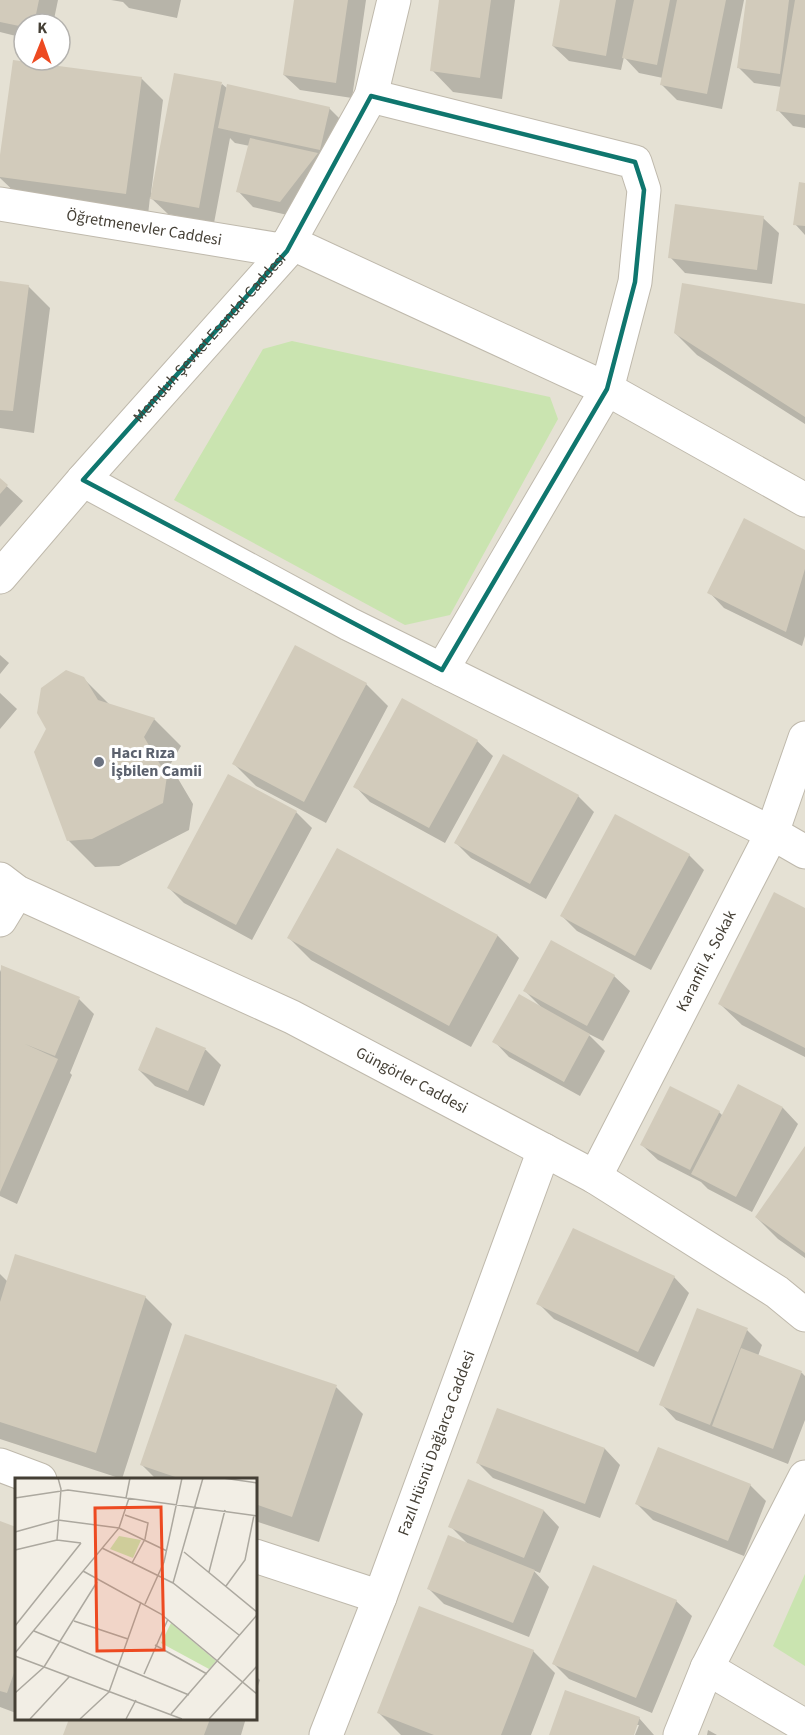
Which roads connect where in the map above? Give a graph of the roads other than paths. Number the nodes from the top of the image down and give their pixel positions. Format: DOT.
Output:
graph roads {
  1 [pos="394,0"];
  2 [pos="370,96"];
  3 [pos="0,204"];
  4 [pos="288,246"];
  5 [pos="607,389"];
  6 [pos="83,480"];
  7 [pos="805,500"];
  8 [pos="0,577"];
  9 [pos="442,670"];
  10 [pos="805,738"];
  11 [pos="772,833"];
  12 [pos="805,852"];
  13 [pos="9,886"];
  14 [pos="0,920"];
  15 [pos="544,1150"];
  16 [pos="595,1177"];
  17 [pos="805,1315"];
  18 [pos="0,1465"];
  19 [pos="805,1477"];
  20 [pos="35,1478"];
  21 [pos="256,1556"];
  22 [pos="380,1597"];
  23 [pos="707,1668"];
  24 [pos="805,1726"];
  25 [pos="326,1735"];
  26 [pos="680,1735"];
  1 -- 2 [label="street, Memduh Şevket Esendal Caddesi"];
  2 -- 4 [label="street, Memduh Şevket Esendal Caddesi"];
  2 -- 5 [label="street"];
  3 -- 4 [label="street, Öğretmenevler Caddesi"];
  4 -- 5 [label="street, Öğretmenevler Caddesi"];
  4 -- 6 [label="street, Memduh Şevket Esendal Caddesi"];
  5 -- 7 [label="street, Öğretmenevler Caddesi"];
  5 -- 9 [label="street"];
  6 -- 8 [label="street, Memduh Şevket Esendal Caddesi"];
  6 -- 9 [label="street"];
  9 -- 11 [label="street"];
  10 -- 11 [label="street, Karanfil 4. Sokak"];
  11 -- 12 [label="street"];
  11 -- 16 [label="street, Karanfil 4. Sokak"];
  13 -- 14 [label="street"];
  13 -- 15 [label="street, Güngörler Caddesi"];
  15 -- 16 [label="street, Güngörler Caddesi"];
  15 -- 22 [label="street, Fazıl Hüsnü Dağlarca Caddesi"];
  16 -- 17 [label="street, Güngörler Caddesi"];
  18 -- 20 [label="street"];
  19 -- 23 [label="street"];
  21 -- 22 [label="street"];
  22 -- 25 [label="street, Fazıl Hüsnü Dağlarca Caddesi"];
  23 -- 24 [label="street"];
  23 -- 26 [label="street"];
}
